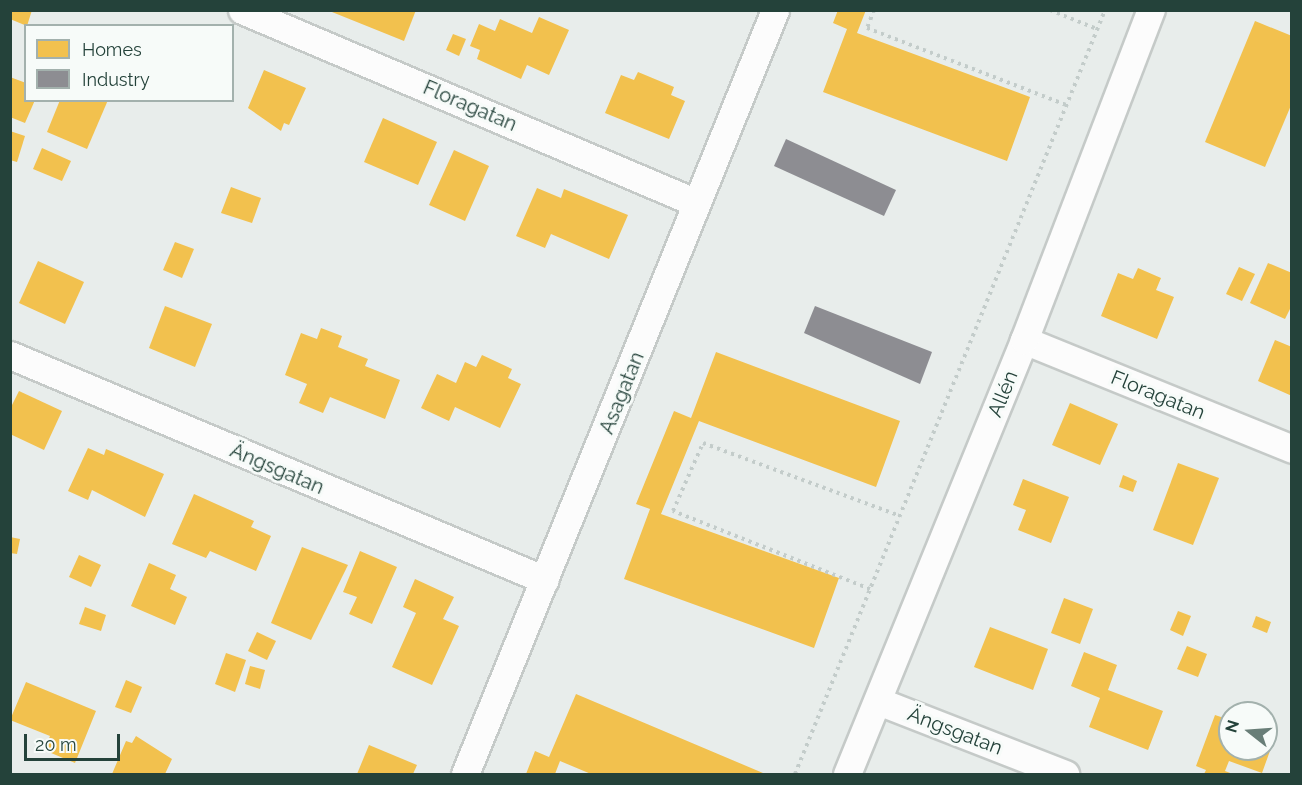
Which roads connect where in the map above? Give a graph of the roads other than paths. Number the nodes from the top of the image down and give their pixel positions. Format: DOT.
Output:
graph roads {
  1 [pos="242,10"];
  2 [pos="775,10"];
  3 [pos="1151,10"];
  4 [pos="697,203"];
  5 [pos="1024,340"];
  6 [pos="10,355"];
  7 [pos="1292,449"];
  8 [pos="545,580"];
  9 [pos="878,701"];
  10 [pos="465,774"];
  11 [pos="847,774"];
  12 [pos="1065,774"];
  1 -- 4 [label="street, Floragatan"];
  2 -- 4 [label="street, Asagatan"];
  3 -- 5 [label="street, Allén"];
  4 -- 8 [label="street, Asagatan"];
  5 -- 7 [label="street, Floragatan"];
  5 -- 9 [label="street, Allén"];
  6 -- 8 [label="street, Ängsgatan"];
  8 -- 10 [label="street, Asagatan"];
  9 -- 11 [label="street, Allén"];
  9 -- 12 [label="street, Ängsgatan"];
}
